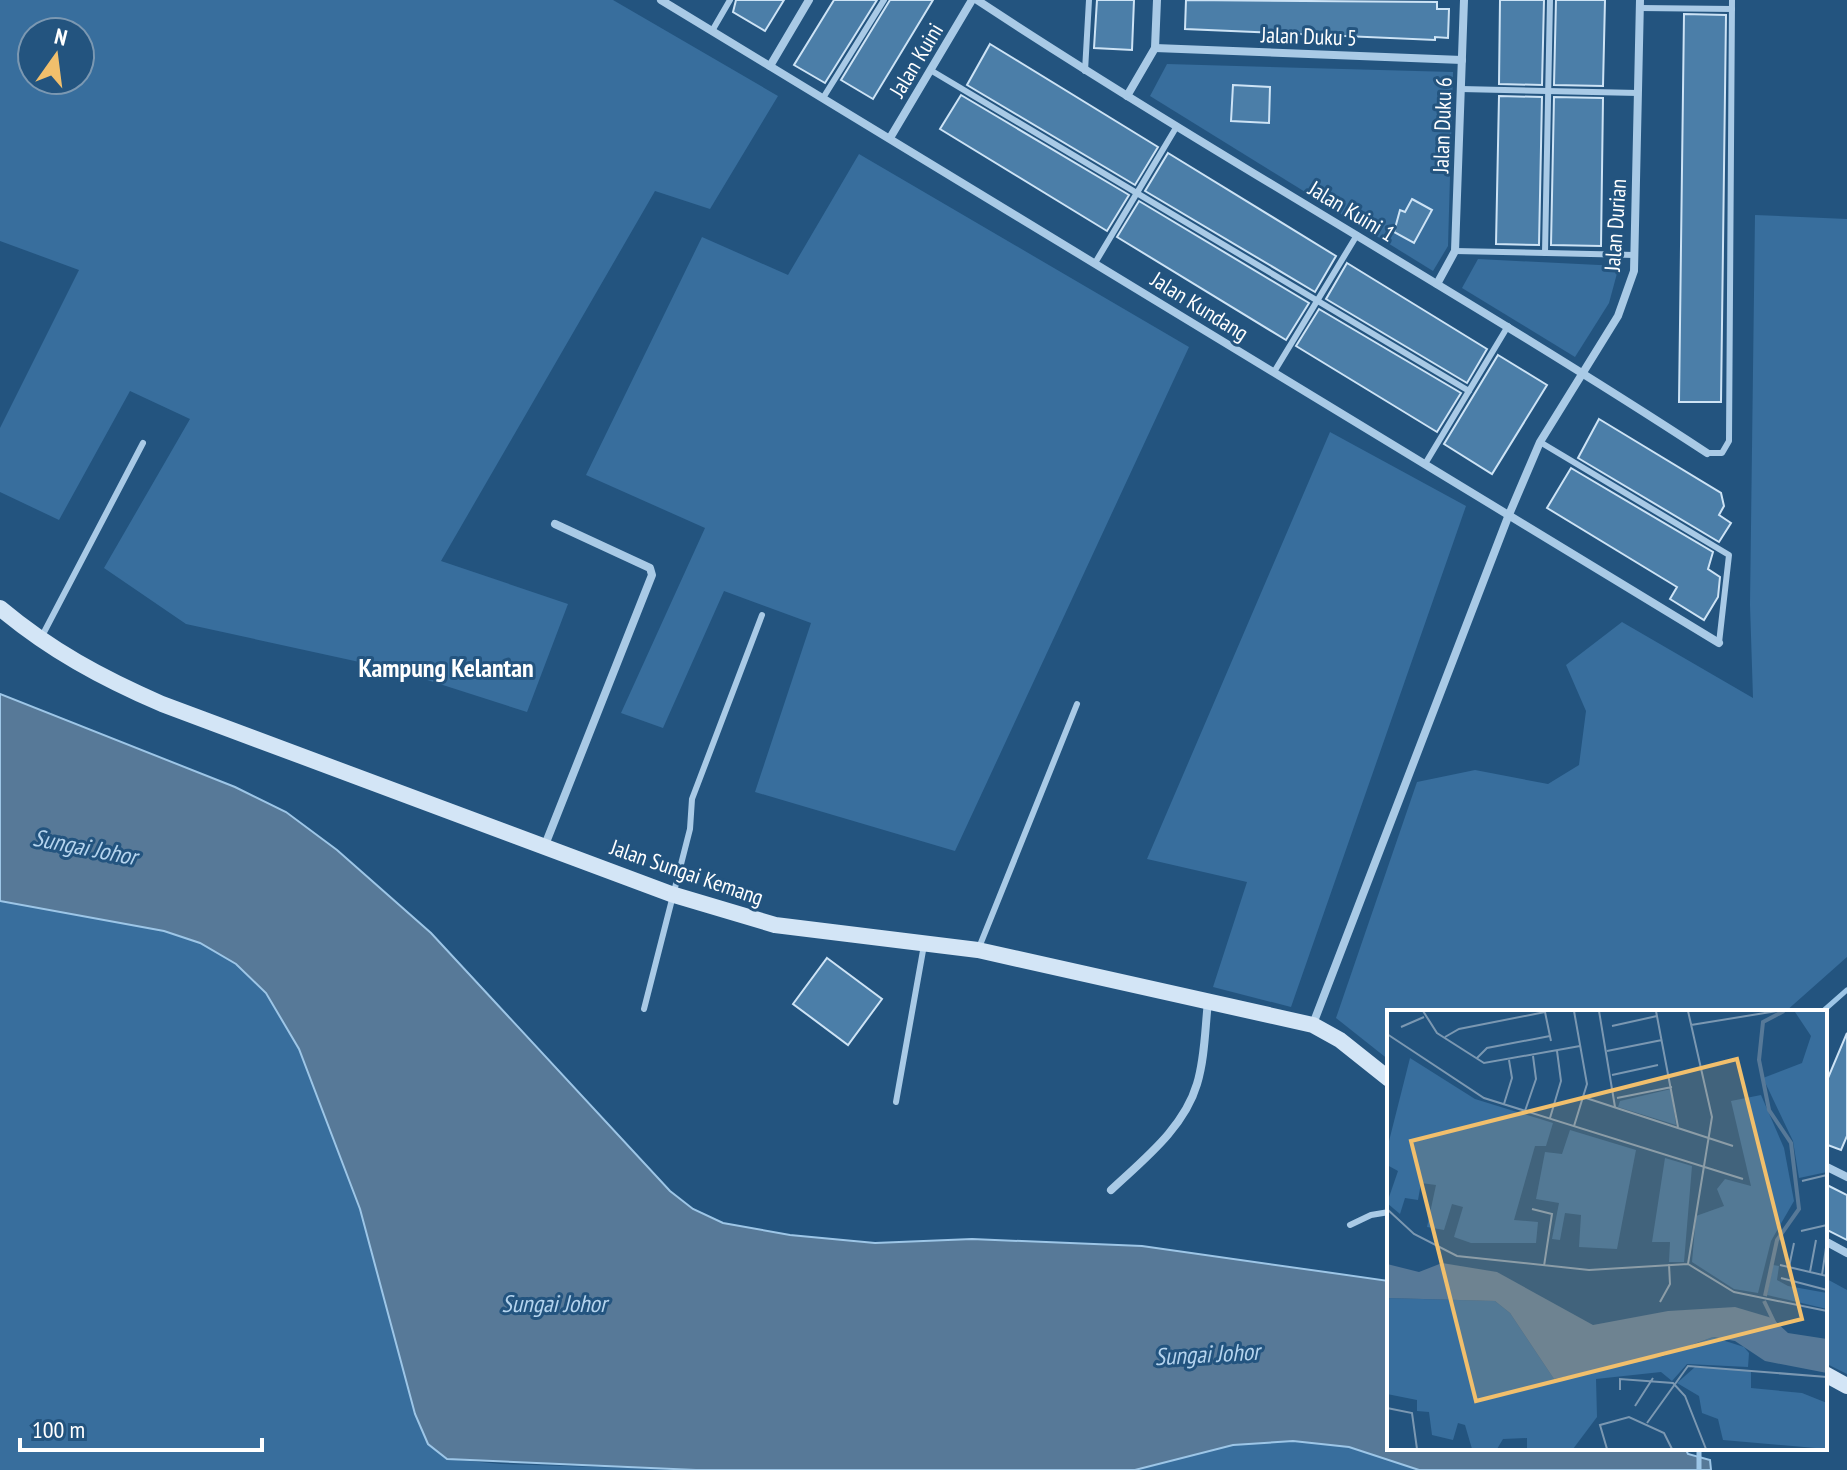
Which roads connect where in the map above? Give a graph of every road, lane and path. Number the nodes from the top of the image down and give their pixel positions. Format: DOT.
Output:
graph roads {
  1 [pos="661,0"];
  2 [pos="730,0"];
  3 [pos="809,0"];
  4 [pos="884,0"];
  5 [pos="974,0"];
  6 [pos="1089,0"];
  7 [pos="1157,0"];
  8 [pos="1464,0"];
  9 [pos="1550,0"];
  10 [pos="1732,0"];
  11 [pos="1640,4"];
  12 [pos="1732,9"];
  13 [pos="712,31"];
  14 [pos="1155,48"];
  15 [pos="1462,60"];
  16 [pos="770,66"];
  17 [pos="932,71"];
  18 [pos="1085,71"];
  19 [pos="1461,89"];
  20 [pos="1548,91"];
  21 [pos="1638,93"];
  22 [pos="1127,96"];
  23 [pos="823,98"];
  24 [pos="1177,126"];
  25 [pos="890,138"];
  26 [pos="1137,193"];
  27 [pos="1357,235"];
  28 [pos="1455,251"];
  29 [pos="1545,253"];
  30 [pos="1635,255"];
  31 [pos="1095,263"];
  32 [pos="1437,284"];
  33 [pos="1317,300"];
  34 [pos="1508,326"];
  35 [pos="1274,372"];
  36 [pos="1583,372"];
  37 [pos="1469,391"];
  38 [pos="1540,442"];
  39 [pos="143,443"];
  40 [pos="1707,453"];
  41 [pos="1425,464"];
  42 [pos="1508,517"];
  43 [pos="555,524"];
  44 [pos="0,608"];
  45 [pos="762,615"];
  46 [pos="39,641"];
  47 [pos="1719,643"];
  48 [pos="1077,704"];
  49 [pos="545,845"];
  50 [pos="671,894"];
  51 [pos="924,945"];
  52 [pos="978,950"];
  53 [pos="1208,1001"];
  54 [pos="644,1009"];
  55 [pos="1313,1025"];
  56 [pos="1387,1077"];
  57 [pos="896,1102"];
  58 [pos="1827,1167"];
  59 [pos="1847,1175"];
  60 [pos="1111,1190"];
  61 [pos="1387,1212"];
  62 [pos="1350,1225"];
  63 [pos="1827,1242"];
  64 [pos="1847,1253"];
  65 [pos="1827,1375"];
  66 [pos="1847,1386"];
  1 -- 13 [label="street, Jalan Kundang"];
  2 -- 13 [label="lane"];
  3 -- 16 [label="street"];
  4 -- 23 [label="lane"];
  5 -- 17 [label="street, Jalan Kuini"];
  5 -- 18 [label="street, Jalan Kuini 1"];
  6 -- 18 [label="lane"];
  7 -- 14 [label="street"];
  8 -- 15 [label="street, Jalan Duku 6"];
  9 -- 20 [label="lane"];
  10 -- 12 [label="lane"];
  11 -- 12 [label="lane"];
  11 -- 21 [label="street, Jalan Durian"];
  12 -- 40 [label="lane"];
  13 -- 16 [label="street, Jalan Kundang"];
  14 -- 15 [label="street, Jalan Duku 5"];
  14 -- 22 [label="street"];
  15 -- 19 [label="street, Jalan Duku 6"];
  16 -- 23 [label="street, Jalan Kundang"];
  17 -- 25 [label="street, Jalan Kuini"];
  17 -- 26 [label="lane"];
  18 -- 22 [label="street, Jalan Kuini 1"];
  19 -- 20 [label="lane"];
  19 -- 28 [label="street, Jalan Duku 6"];
  20 -- 21 [label="lane"];
  20 -- 29 [label="lane"];
  21 -- 30 [label="street, Jalan Durian"];
  22 -- 24 [label="street, Jalan Kuini 1"];
  23 -- 25 [label="street, Jalan Kundang"];
  24 -- 26 [label="lane"];
  24 -- 27 [label="street, Jalan Kuini 1"];
  25 -- 31 [label="street, Jalan Kundang"];
  26 -- 31 [label="lane"];
  26 -- 33 [label="lane"];
  27 -- 32 [label="street, Jalan Kuini 1"];
  27 -- 33 [label="lane"];
  28 -- 29 [label="lane"];
  28 -- 32 [label="street"];
  29 -- 30 [label="lane"];
  30 -- 36 [label="street, Jalan Durian"];
  31 -- 35 [label="street, Jalan Kundang"];
  32 -- 34 [label="street, Jalan Kuini 1"];
  33 -- 35 [label="lane"];
  33 -- 37 [label="lane"];
  34 -- 36 [label="street, Jalan Kuini 1"];
  34 -- 37 [label="lane"];
  35 -- 41 [label="street, Jalan Kundang"];
  36 -- 38 [label="street, Jalan Durian"];
  36 -- 40 [label="street, Jalan Kuini 1"];
  37 -- 41 [label="lane"];
  38 -- 42 [label="street, Jalan Durian"];
  38 -- 47 [label="lane"];
  39 -- 46 [label="lane"];
  41 -- 42 [label="street, Jalan Kundang"];
  42 -- 47 [label="street, Jalan Kundang"];
  42 -- 55 [label="street, Jalan Durian"];
  43 -- 49 [label="street"];
  44 -- 46 [label="street, Jalan Sungai Kemang"];
  45 -- 50 [label="lane"];
  46 -- 49 [label="street, Jalan Sungai Kemang"];
  48 -- 52 [label="lane"];
  49 -- 50 [label="street, Jalan Sungai Kemang"];
  50 -- 51 [label="street, Jalan Sungai Kemang"];
  50 -- 54 [label="lane"];
  51 -- 52 [label="street, Jalan Sungai Kemang"];
  51 -- 57 [label="lane"];
  52 -- 53 [label="street, Jalan Sungai Kemang"];
  53 -- 55 [label="street, Jalan Sungai Kemang"];
  53 -- 60 [label="street"];
  55 -- 56 [label="street, Jalan Sungai Kemang"];
  58 -- 59 [label="street"];
  61 -- 62 [label="lane"];
  63 -- 64 [label="street"];
  65 -- 66 [label="street"];
}
